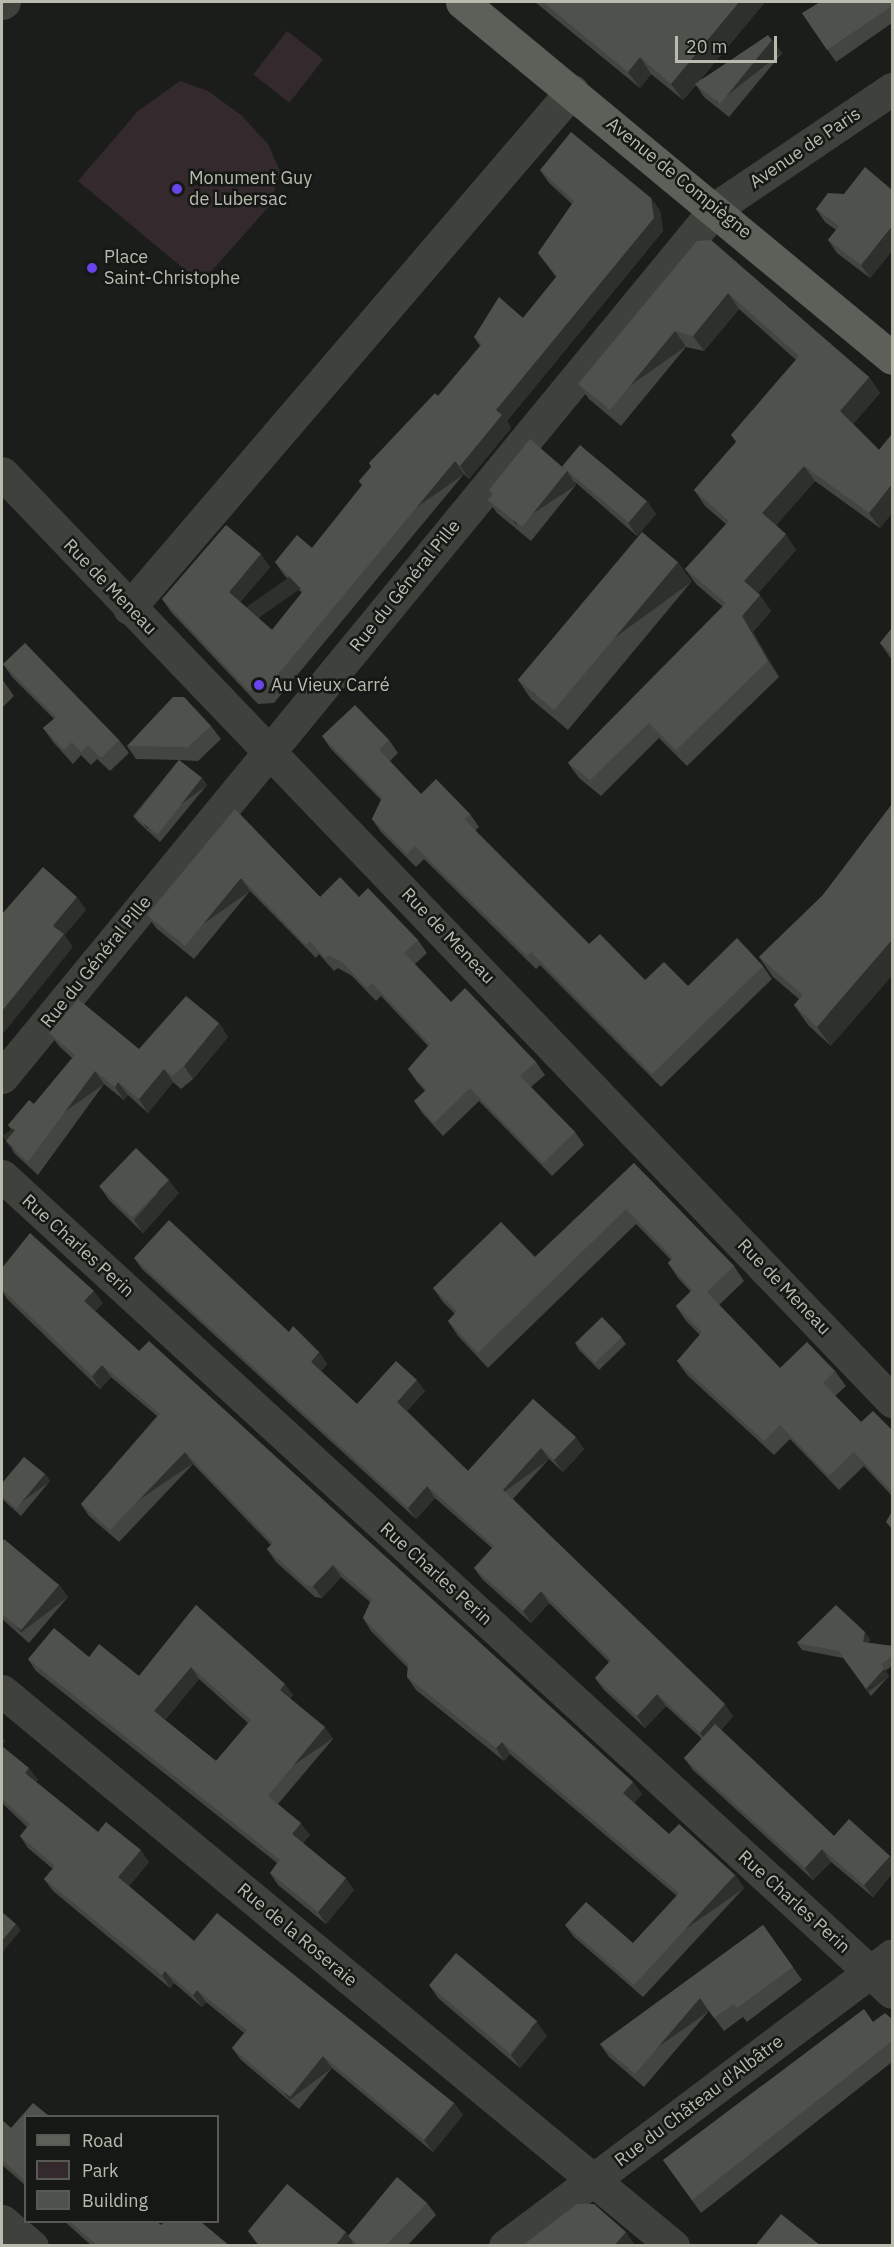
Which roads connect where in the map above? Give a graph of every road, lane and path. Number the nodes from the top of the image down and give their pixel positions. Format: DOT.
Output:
graph roads {
  1 [pos="462,2"];
  2 [pos="892,89"];
  3 [pos="572,91"];
  4 [pos="717,207"];
  5 [pos="892,358"];
  6 [pos="2,473"];
  7 [pos="129,608"];
  8 [pos="270,750"];
  9 [pos="2,1077"];
  10 [pos="2,1176"];
  11 [pos="892,1401"];
  12 [pos="2,1691"];
  13 [pos="885,1973"];
  14 [pos="592,2180"];
  15 [pos="2,2221"];
  16 [pos="32,2246"];
  17 [pos="505,2246"];
  18 [pos="673,2246"];
  1 -- 3 [label="main road, Avenue de Compiègne"];
  2 -- 4 [label="street, Avenue de Paris"];
  3 -- 4 [label="main road, Avenue de Compiègne"];
  3 -- 7 [label="street"];
  4 -- 5 [label="main road, Avenue de Compiègne"];
  4 -- 8 [label="street, Rue du Général Pille"];
  6 -- 7 [label="street, Rue de Meneau"];
  7 -- 8 [label="street, Rue de Meneau"];
  8 -- 9 [label="street, Rue du Général Pille"];
  8 -- 11 [label="street, Rue de Meneau"];
  10 -- 13 [label="street, Rue Charles Perin"];
  12 -- 14 [label="street, Rue de la Roseraie"];
  13 -- 14 [label="street, Rue du Château d'Albâtre"];
  14 -- 17 [label="street, Rue du Château d'Albâtre"];
  14 -- 18 [label="street, Rue de la Roseraie"];
  15 -- 16 [label="street"];
}
